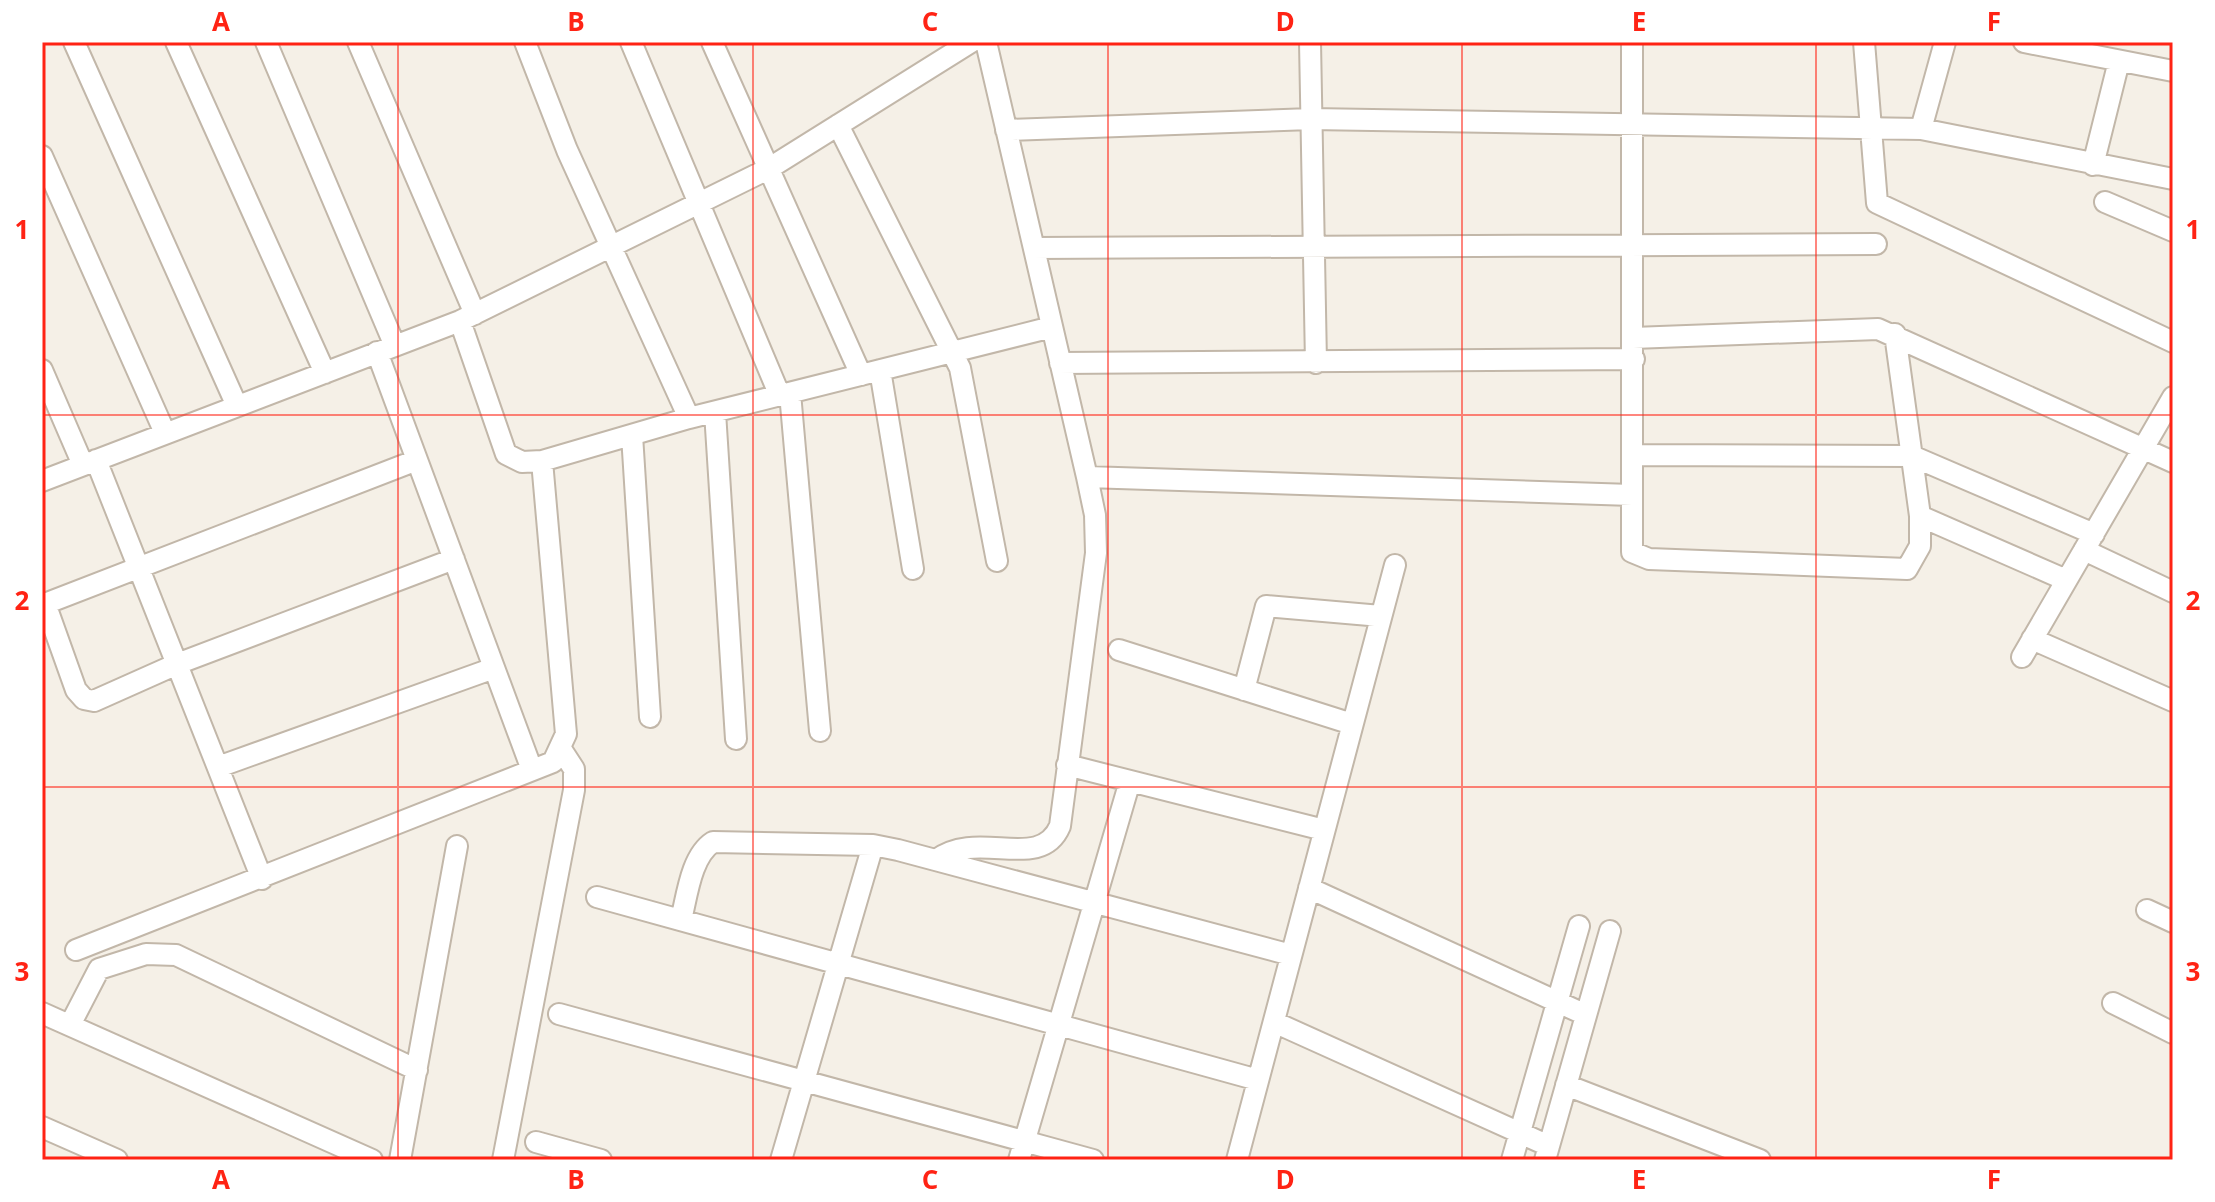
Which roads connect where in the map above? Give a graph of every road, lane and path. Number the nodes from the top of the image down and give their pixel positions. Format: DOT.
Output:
graph roads {
  1 [pos="74,42"];
  2 [pos="176,42"];
  3 [pos="266,42"];
  4 [pos="358,42"];
  5 [pos="525,42"];
  6 [pos="631,42"];
  7 [pos="712,42"];
  8 [pos="971,42"];
  9 [pos="986,42"];
  10 [pos="1310,42"];
  11 [pos="1632,42"];
  12 [pos="1864,42"];
  13 [pos="1945,42"];
  14 [pos="2024,42"];
  15 [pos="2119,61"];
  16 [pos="2173,71"];
  17 [pos="1311,119"];
  18 [pos="1632,124"];
  19 [pos="838,125"];
  20 [pos="1871,128"];
  21 [pos="1921,129"];
  22 [pos="1006,130"];
  23 [pos="42,156"];
  24 [pos="2093,165"];
  25 [pos="768,169"];
  26 [pos="2173,179"];
  27 [pos="2105,202"];
  28 [pos="699,205"];
  29 [pos="2173,231"];
  30 [pos="1876,244"];
  31 [pos="1633,245"];
  32 [pos="1312,246"];
  33 [pos="612,248"];
  34 [pos="1034,248"];
  35 [pos="467,317"];
  36 [pos="1052,327"];
  37 [pos="1895,334"];
  38 [pos="2173,342"];
  39 [pos="1634,348"];
  40 [pos="386,349"];
  41 [pos="952,351"];
  42 [pos="1060,363"];
  43 [pos="1316,363"];
  44 [pos="42,370"];
  45 [pos="871,372"];
  46 [pos="325,373"];
  47 [pos="785,394"];
  48 [pos="2173,397"];
  49 [pos="237,406"];
  50 [pos="715,412"];
  51 [pos="689,418"];
  52 [pos="165,433"];
  53 [pos="632,435"];
  54 [pos="2143,449"];
  55 [pos="1633,455"];
  56 [pos="1912,456"];
  57 [pos="417,460"];
  58 [pos="542,461"];
  59 [pos="89,462"];
  60 [pos="2173,462"];
  61 [pos="1087,477"];
  62 [pos="42,481"];
  63 [pos="1632,495"];
  64 [pos="1920,516"];
  65 [pos="2089,542"];
  66 [pos="454,559"];
  67 [pos="997,561"];
  68 [pos="1395,565"];
  69 [pos="138,567"];
  70 [pos="913,569"];
  71 [pos="2066,580"];
  72 [pos="2173,592"];
  73 [pos="44,604"];
  74 [pos="1381,616"];
  75 [pos="1119,650"];
  76 [pos="177,664"];
  77 [pos="494,668"];
  78 [pos="1244,690"];
  79 [pos="2173,701"];
  80 [pos="650,717"];
  81 [pos="1352,724"];
  82 [pos="820,731"];
  83 [pos="736,739"];
  84 [pos="561,749"];
  85 [pos="1067,765"];
  86 [pos="218,767"];
  87 [pos="532,770"];
  88 [pos="1130,781"];
  89 [pos="1324,830"];
  90 [pos="873,845"];
  91 [pos="457,846"];
  92 [pos="936,860"];
  93 [pos="262,879"];
  94 [pos="1309,888"];
  95 [pos="597,897"];
  96 [pos="1095,902"];
  97 [pos="2147,910"];
  98 [pos="681,920"];
  99 [pos="2173,922"];
  100 [pos="1579,926"];
  101 [pos="1610,931"];
  102 [pos="76,950"];
  103 [pos="1291,955"];
  104 [pos="839,964"];
  105 [pos="1557,1002"];
  106 [pos="2113,1003"];
  107 [pos="42,1013"];
  108 [pos="559,1014"];
  109 [pos="1586,1015"];
  110 [pos="1274,1022"];
  111 [pos="70,1025"];
  112 [pos="1059,1025"];
  113 [pos="2173,1033"];
  114 [pos="417,1070"];
  115 [pos="1258,1080"];
  116 [pos="804,1081"];
  117 [pos="1566,1085"];
  118 [pos="42,1127"];
  119 [pos="1520,1133"];
  120 [pos="536,1142"];
  121 [pos="1022,1151"];
  122 [pos="1547,1153"];
  123 [pos="1239,1159"];
  124 [pos="117,1160"];
  125 [pos="372,1160"];
  126 [pos="400,1160"];
  127 [pos="503,1160"];
  128 [pos="601,1160"];
  129 [pos="781,1160"];
  130 [pos="1093,1160"];
  131 [pos="1512,1160"];
  132 [pos="1760,1160"];
  1 -- 49 [label="street"];
  2 -- 46 [label="street"];
  3 -- 40 [label="street"];
  4 -- 35 [label="street"];
  5 -- 33 [label="street"];
  6 -- 28 [label="street"];
  7 -- 25 [label="street"];
  8 -- 19 [label="street"];
  9 -- 22 [label="street"];
  10 -- 17 [label="street"];
  11 -- 18 [label="street"];
  12 -- 20 [label="street"];
  13 -- 21 [label="street"];
  14 -- 15 [label="street"];
  15 -- 16 [label="street"];
  15 -- 24 [label="street"];
  17 -- 18 [label="street"];
  17 -- 22 [label="street"];
  17 -- 32 [label="street"];
  18 -- 20 [label="street"];
  18 -- 31 [label="street"];
  19 -- 25 [label="street"];
  19 -- 41 [label="street"];
  20 -- 21 [label="street"];
  20 -- 38 [label="street"];
  21 -- 24 [label="street"];
  22 -- 34 [label="street"];
  23 -- 52 [label="street"];
  24 -- 26 [label="street"];
  25 -- 28 [label="street"];
  25 -- 45 [label="street"];
  27 -- 29 [label="street"];
  28 -- 33 [label="street"];
  28 -- 47 [label="street"];
  30 -- 31 [label="street"];
  31 -- 32 [label="street"];
  31 -- 39 [label="street"];
  32 -- 34 [label="street"];
  32 -- 43 [label="street"];
  33 -- 35 [label="street"];
  33 -- 51 [label="street"];
  34 -- 36 [label="street"];
  35 -- 40 [label="street"];
  35 -- 58 [label="street"];
  36 -- 41 [label="street"];
  36 -- 42 [label="street"];
  37 -- 39 [label="street"];
  37 -- 54 [label="street"];
  37 -- 56 [label="street"];
  39 -- 43 [label="street"];
  39 -- 55 [label="street"];
  40 -- 46 [label="street"];
  40 -- 57 [label="street"];
  41 -- 45 [label="street"];
  41 -- 67 [label="street"];
  42 -- 43 [label="street"];
  42 -- 61 [label="street"];
  44 -- 59 [label="street"];
  45 -- 47 [label="street"];
  45 -- 70 [label="street"];
  46 -- 49 [label="street"];
  47 -- 50 [label="street"];
  47 -- 82 [label="street"];
  48 -- 54 [label="street"];
  49 -- 52 [label="street"];
  50 -- 51 [label="street"];
  50 -- 83 [label="street"];
  51 -- 53 [label="street"];
  52 -- 59 [label="street"];
  53 -- 58 [label="street"];
  53 -- 80 [label="street"];
  54 -- 60 [label="street"];
  54 -- 65 [label="street"];
  55 -- 56 [label="street"];
  55 -- 63 [label="street"];
  56 -- 64 [label="street"];
  56 -- 65 [label="street"];
  57 -- 66 [label="street"];
  57 -- 69 [label="street"];
  58 -- 84 [label="street"];
  59 -- 62 [label="street"];
  59 -- 69 [label="street"];
  61 -- 63 [label="street"];
  61 -- 85 [label="street"];
  63 -- 64 [label="street"];
  64 -- 71 [label="street"];
  65 -- 71 [label="street"];
  65 -- 72 [label="street"];
  66 -- 76 [label="street"];
  66 -- 77 [label="street"];
  68 -- 74 [label="street"];
  69 -- 73 [label="street"];
  69 -- 76 [label="street"];
  71 -- 79 [label="street"];
  73 -- 76 [label="street"];
  74 -- 78 [label="street"];
  74 -- 81 [label="street"];
  75 -- 78 [label="street"];
  76 -- 86 [label="street"];
  77 -- 86 [label="street"];
  77 -- 87 [label="street"];
  78 -- 81 [label="street"];
  81 -- 89 [label="street"];
  84 -- 87 [label="street"];
  84 -- 127 [label="street"];
  85 -- 88 [label="street"];
  85 -- 92 [label="street"];
  86 -- 93 [label="street"];
  87 -- 93 [label="street"];
  88 -- 89 [label="street"];
  88 -- 96 [label="street"];
  89 -- 94 [label="street"];
  90 -- 92 [label="street"];
  90 -- 98 [label="street"];
  90 -- 104 [label="street"];
  91 -- 114 [label="street"];
  92 -- 96 [label="street"];
  93 -- 102 [label="street"];
  94 -- 103 [label="street"];
  94 -- 105 [label="street"];
  95 -- 98 [label="street"];
  96 -- 103 [label="street"];
  96 -- 112 [label="street"];
  97 -- 99 [label="street"];
  98 -- 104 [label="street"];
  100 -- 105 [label="street"];
  101 -- 109 [label="street"];
  103 -- 110 [label="street"];
  104 -- 112 [label="street"];
  104 -- 116 [label="street"];
  105 -- 109 [label="street"];
  105 -- 119 [label="street"];
  106 -- 113 [label="street"];
  107 -- 111 [label="street"];
  108 -- 116 [label="street"];
  109 -- 117 [label="street"];
  110 -- 115 [label="street"];
  110 -- 119 [label="street"];
  111 -- 114 [label="street"];
  111 -- 125 [label="street"];
  112 -- 115 [label="street"];
  112 -- 121 [label="street"];
  114 -- 126 [label="street"];
  115 -- 123 [label="street"];
  116 -- 121 [label="street"];
  116 -- 129 [label="street"];
  117 -- 122 [label="street"];
  117 -- 132 [label="street"];
  118 -- 124 [label="street"];
  119 -- 122 [label="street"];
  119 -- 131 [label="street"];
  120 -- 128 [label="street"];
  121 -- 130 [label="street"];
}
